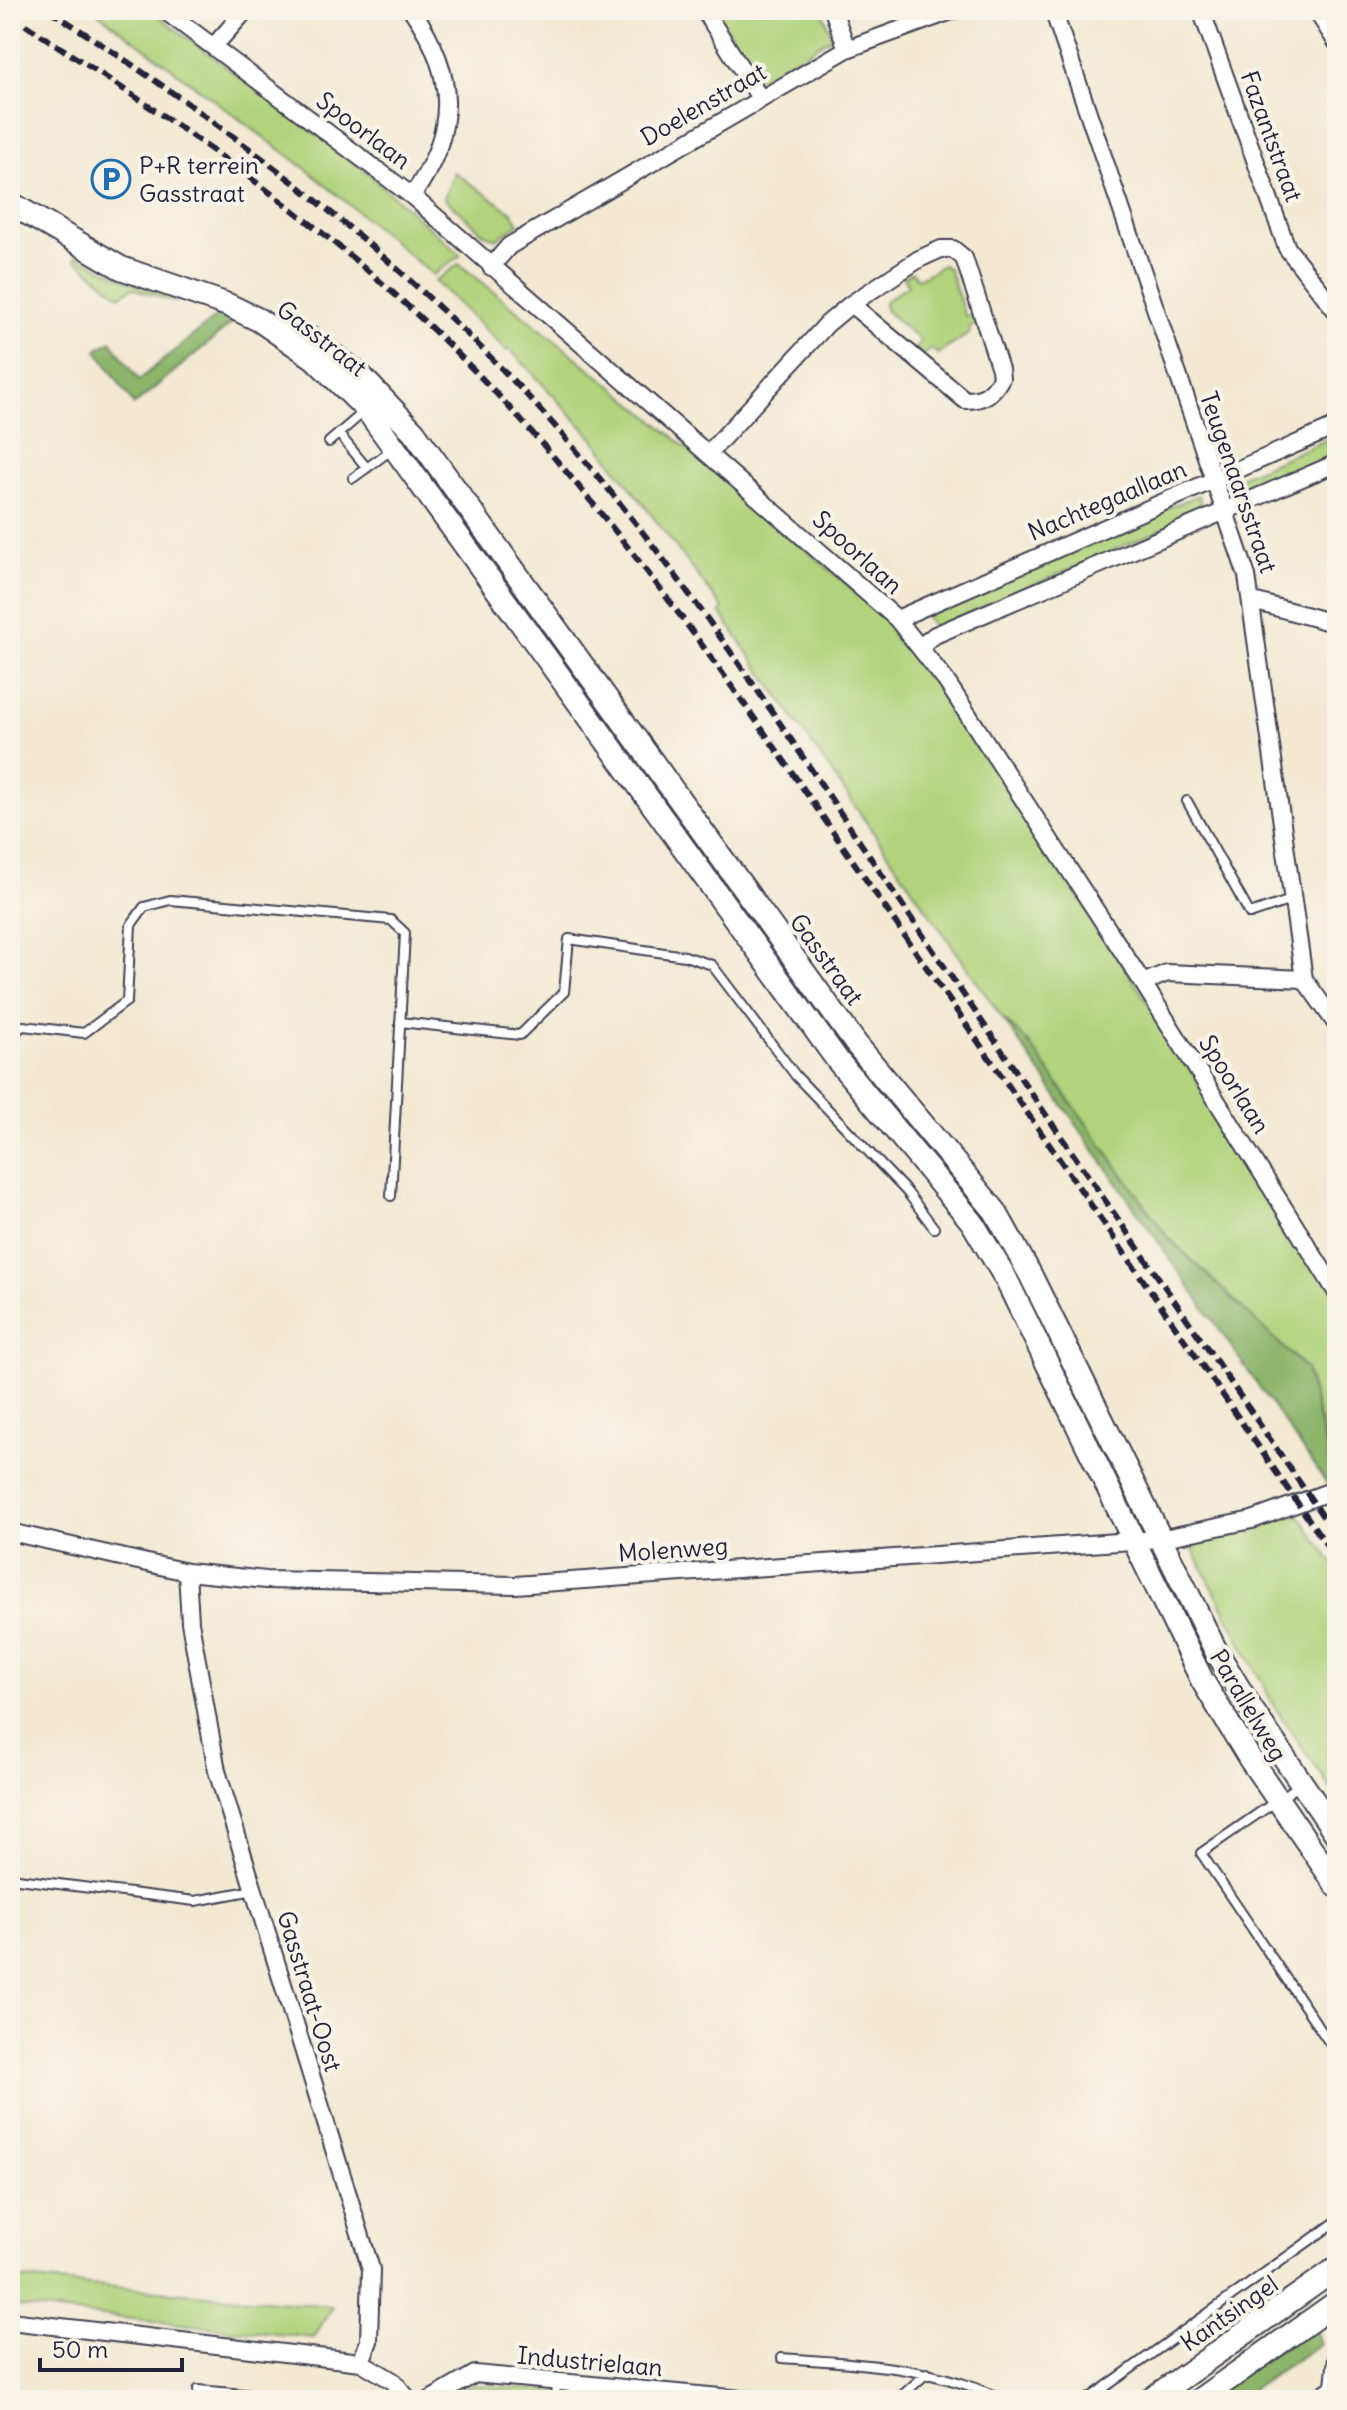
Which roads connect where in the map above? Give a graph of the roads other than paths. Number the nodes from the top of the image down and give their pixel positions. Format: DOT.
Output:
graph roads {
  1 [pos="164,10"];
  2 [pos="246,10"];
  3 [pos="412,10"];
  4 [pos="704,10"];
  5 [pos="833,10"];
  6 [pos="954,10"];
  7 [pos="1053,10"];
  8 [pos="1201,10"];
  9 [pos="1316,10"];
  10 [pos="1337,43"];
  11 [pos="214,46"];
  12 [pos="847,49"];
  13 [pos="760,98"];
  14 [pos="412,196"];
  15 [pos="10,203"];
  16 [pos="491,267"];
  17 [pos="851,304"];
  18 [pos="1337,312"];
  19 [pos="374,403"];
  20 [pos="1337,426"];
  21 [pos="414,432"];
  22 [pos="339,434"];
  23 [pos="329,442"];
  24 [pos="394,447"];
  25 [pos="709,453"];
  26 [pos="1337,463"];
  27 [pos="367,468"];
  28 [pos="353,478"];
  29 [pos="1213,481"];
  30 [pos="1225,510"];
  31 [pos="1253,601"];
  32 [pos="897,619"];
  33 [pos="1337,624"];
  34 [pos="921,646"];
  35 [pos="1187,801"];
  36 [pos="1295,899"];
  37 [pos="1304,979"];
  38 [pos="1143,983"];
  39 [pos="400,1022"];
  40 [pos="1337,1025"];
  41 [pos="10,1035"];
  42 [pos="391,1196"];
  43 [pos="934,1228"];
  44 [pos="1337,1293"];
  45 [pos="1337,1489"];
  46 [pos="10,1532"];
  47 [pos="1159,1539"];
  48 [pos="1132,1541"];
  49 [pos="187,1572"];
  50 [pos="1302,1784"];
  51 [pos="1277,1800"];
  52 [pos="1337,1835"];
  53 [pos="10,1878"];
  54 [pos="1337,1886"];
  55 [pos="254,1890"];
  56 [pos="1337,2054"];
  57 [pos="1337,2221"];
  58 [pos="1337,2268"];
  59 [pos="1337,2302"];
  60 [pos="10,2321"];
  61 [pos="1337,2323"];
  62 [pos="782,2358"];
  63 [pos="361,2362"];
  64 [pos="927,2373"];
  65 [pos="556,2381"];
  66 [pos="198,2390"];
  67 [pos="314,2400"];
  68 [pos="409,2400"];
  69 [pos="430,2400"];
  70 [pos="555,2400"];
  71 [pos="752,2400"];
  72 [pos="897,2400"];
  73 [pos="1004,2400"];
  74 [pos="1087,2400"];
  75 [pos="1150,2400"];
  76 [pos="1199,2400"];
  77 [pos="1308,2400"];
  1 -- 11 [label="street, Spoorlaan"];
  2 -- 11 [label="street"];
  3 -- 14 [label="street"];
  4 -- 13 [label="street"];
  5 -- 12 [label="street"];
  6 -- 12 [label="street, Doelenstraat"];
  7 -- 29 [label="street, Teugenaarsstraat"];
  8 -- 18 [label="street, Fazantstraat"];
  9 -- 10 [label="street"];
  11 -- 14 [label="street, Spoorlaan"];
  12 -- 13 [label="street, Doelenstraat"];
  13 -- 16 [label="street, Doelenstraat"];
  14 -- 16 [label="street, Spoorlaan"];
  15 -- 19 [label="street, Gasstraat"];
  16 -- 25 [label="street, Spoorlaan"];
  17 -- 17 [label="street"];
  17 -- 25 [label="street"];
  19 -- 21 [label="street, Gasstraat"];
  19 -- 22 [label="lane"];
  19 -- 24 [label="street, Gasstraat"];
  20 -- 29 [label="street, Nachtegaallaan"];
  21 -- 24 [label="street"];
  21 -- 47 [label="street, Gasstraat"];
  22 -- 23 [label="lane"];
  22 -- 27 [label="lane"];
  24 -- 27 [label="lane"];
  24 -- 48 [label="street, Gasstraat"];
  25 -- 32 [label="street, Spoorlaan"];
  26 -- 30 [label="street"];
  27 -- 28 [label="lane"];
  29 -- 30 [label="street, Teugenaarsstraat"];
  29 -- 32 [label="street, Nachtegaallaan"];
  30 -- 31 [label="street, Teugenaarsstraat"];
  30 -- 34 [label="street"];
  31 -- 33 [label="street"];
  31 -- 36 [label="street, Teugenaarsstraat"];
  32 -- 34 [label="street, Spoorlaan"];
  34 -- 38 [label="street, Spoorlaan"];
  35 -- 36 [label="lane"];
  36 -- 37 [label="street, Teugenaarsstraat"];
  37 -- 38 [label="street"];
  37 -- 40 [label="street, Teugenaarsstraat"];
  38 -- 44 [label="street, Spoorlaan"];
  39 -- 41 [label="lane"];
  39 -- 42 [label="lane"];
  39 -- 43 [label="lane"];
  45 -- 47 [label="street, Molenweg"];
  46 -- 49 [label="street, Molenweg"];
  47 -- 48 [label="street, Molenweg"];
  47 -- 50 [label="street, Parallelweg"];
  48 -- 49 [label="street, Molenweg"];
  48 -- 51 [label="street, Parallelweg"];
  49 -- 55 [label="street, Gasstraat-Oost"];
  50 -- 51 [label="lane"];
  50 -- 52 [label="street, Parallelweg"];
  51 -- 54 [label="street, Parallelweg"];
  51 -- 56 [label="lane"];
  53 -- 55 [label="lane"];
  55 -- 63 [label="street, Gasstraat-Oost"];
  57 -- 74 [label="lane"];
  58 -- 75 [label="street, Kantsingel"];
  59 -- 76 [label="street"];
  60 -- 63 [label="street"];
  61 -- 77 [label="lane"];
  62 -- 64 [label="lane"];
  63 -- 68 [label="street"];
  64 -- 72 [label="lane"];
  64 -- 73 [label="lane"];
  65 -- 69 [label="street, Industrielaan"];
  65 -- 70 [label="lane"];
  65 -- 71 [label="street, Industrielaan"];
  66 -- 67 [label="lane"];
}
